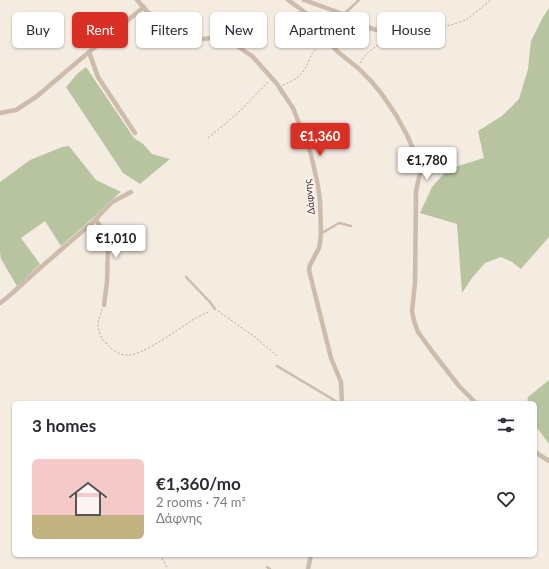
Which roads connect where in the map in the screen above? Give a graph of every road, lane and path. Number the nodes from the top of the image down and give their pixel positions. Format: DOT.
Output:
graph roads {
  1 [pos="137,0"];
  2 [pos="288,0"];
  3 [pos="304,0"];
  4 [pos="359,0"];
  5 [pos="491,0"];
  6 [pos="144,8"];
  7 [pos="305,12"];
  8 [pos="336,12"];
  9 [pos="347,12"];
  10 [pos="445,26"];
  11 [pos="377,46"];
  12 [pos="318,48"];
  13 [pos="334,48"];
  14 [pos="89,52"];
  15 [pos="358,68"];
  16 [pos="272,78"];
  17 [pos="279,87"];
  18 [pos="0,113"];
  19 [pos="135,133"];
  20 [pos="208,138"];
  21 [pos="131,192"];
  22 [pos="96,220"];
  23 [pos="351,226"];
  24 [pos="321,233"];
  25 [pos="186,277"];
  26 [pos="0,303"];
  27 [pos="104,305"];
  28 [pos="215,309"];
  29 [pos="277,356"];
  30 [pos="277,366"];
  31 [pos="336,401"];
  32 [pos="342,401"];
  33 [pos="474,401"];
  34 [pos="537,453"];
  35 [pos="549,462"];
  36 [pos="161,557"];
  37 [pos="311,557"];
  38 [pos="168,569"];
  39 [pos="308,569"];
  1 -- 6 [label="street, Δάφνης"];
  2 -- 7 [label="street"];
  3 -- 8 [label="street"];
  4 -- 9 [label="lane"];
  5 -- 10 [label="path"];
  6 -- 14 [label="street"];
  6 -- 16 [label="street, Δάφνης"];
  11 -- 15 [label="path"];
  12 -- 17 [label="path"];
  13 -- 15 [label="street"];
  14 -- 18 [label="street"];
  14 -- 19 [label="street"];
  15 -- 33 [label="street"];
  16 -- 17 [label="street, Δάφνης"];
  16 -- 20 [label="path"];
  17 -- 24 [label="street, Δάφνης"];
  21 -- 22 [label="street"];
  22 -- 26 [label="street"];
  22 -- 27 [label="street"];
  23 -- 24 [label="lane"];
  24 -- 32 [label="street, Δάφνης"];
  25 -- 28 [label="lane"];
  27 -- 28 [label="path"];
  28 -- 29 [label="path"];
  30 -- 31 [label="lane"];
  34 -- 35 [label="street"];
  36 -- 38 [label="path"];
  37 -- 39 [label="street"];
}
